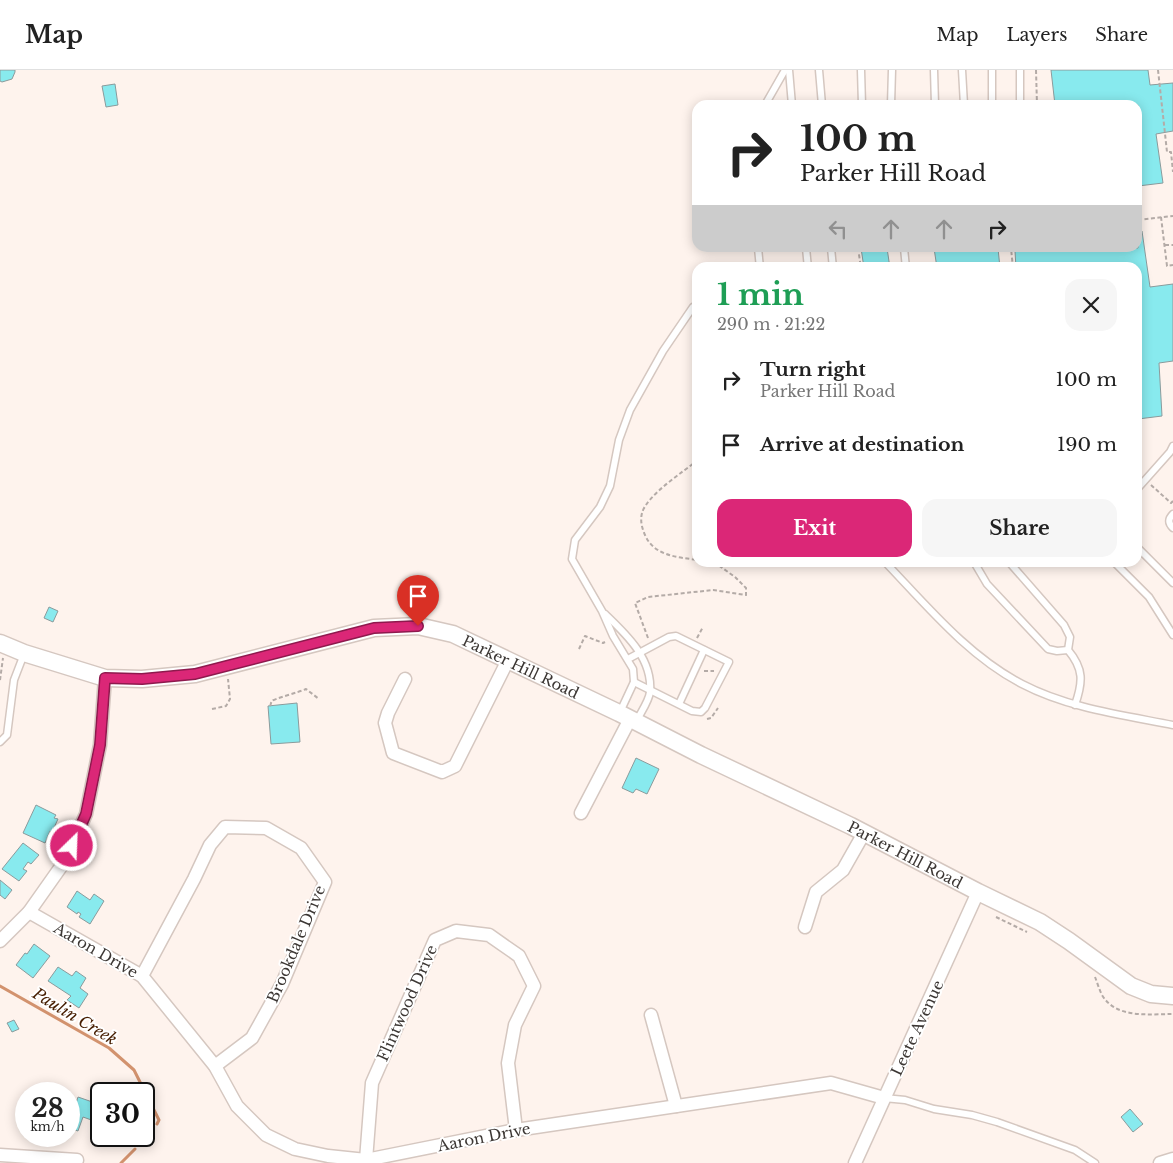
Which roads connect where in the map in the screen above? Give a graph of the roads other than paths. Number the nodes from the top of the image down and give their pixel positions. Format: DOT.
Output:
graph roads {
  1 [pos="787,70"];
  2 [pos="819,70"];
  3 [pos="861,70"];
  4 [pos="892,70"];
  5 [pos="934,70"];
  6 [pos="962,70"];
  7 [pos="992,70"];
  8 [pos="1020,70"];
  9 [pos="769,100"];
  10 [pos="791,100"];
  11 [pos="822,100"];
  12 [pos="862,100"];
  13 [pos="891,100"];
  14 [pos="935,100"];
  15 [pos="964,100"];
  16 [pos="992,100"];
  17 [pos="1020,100"];
  18 [pos="692,309"];
  19 [pos="1173,446"];
  20 [pos="1142,483"];
  21 [pos="1173,514"];
  22 [pos="1173,528"];
  23 [pos="1142,552"];
  24 [pos="890,567"];
  25 [pos="977,567"];
  26 [pos="1013,567"];
  27 [pos="1119,567"];
  28 [pos="1173,583"];
  29 [pos="602,611"];
  30 [pos="1173,635"];
  31 [pos="2,649"];
  32 [pos="704,650"];
  33 [pos="1068,650"];
  34 [pos="24,653"];
  35 [pos="639,653"];
  36 [pos="628,659"];
  37 [pos="508,660"];
  38 [pos="105,678"];
  39 [pos="405,679"];
  40 [pos="634,682"];
  41 [pos="650,690"];
  42 [pos="679,704"];
  43 [pos="1075,705"];
  44 [pos="629,718"];
  45 [pos="1173,725"];
  46 [pos="0,742"];
  47 [pos="580,813"];
  48 [pos="864,833"];
  49 [pos="978,892"];
  50 [pos="29,912"];
  51 [pos="805,926"];
  52 [pos="0,941"];
  53 [pos="142,976"];
  54 [pos="1173,996"];
  55 [pos="651,1015"];
  56 [pos="215,1066"];
  57 [pos="884,1098"];
  58 [pos="676,1106"];
  59 [pos="516,1130"];
  60 [pos="0,1154"];
  61 [pos="1173,1159"];
  62 [pos="78,1160"];
  63 [pos="366,1160"];
  64 [pos="855,1163"];
  65 [pos="1095,1163"];
  66 [pos="1160,1163"];
  1 -- 9 [label="lane"];
  1 -- 10 [label="lane"];
  2 -- 11 [label="lane"];
  3 -- 12 [label="lane"];
  4 -- 13 [label="lane"];
  5 -- 14 [label="lane"];
  6 -- 15 [label="lane"];
  7 -- 16 [label="lane"];
  8 -- 17 [label="lane"];
  18 -- 29 [label="lane"];
  19 -- 20 [label="lane"];
  21 -- 22 [label="lane"];
  23 -- 28 [label="lane"];
  24 -- 43 [label="lane"];
  25 -- 33 [label="lane"];
  26 -- 33 [label="lane"];
  27 -- 30 [label="lane"];
  29 -- 35 [label="lane"];
  29 -- 36 [label="lane"];
  31 -- 34 [label="street, Parker Hill Road"];
  32 -- 35 [label="lane"];
  32 -- 42 [label="lane"];
  32 -- 42 [label="lane"];
  33 -- 43 [label="lane"];
  34 -- 38 [label="street, Parker Hill Road"];
  34 -- 46 [label="lane"];
  35 -- 36 [label="lane"];
  35 -- 41 [label="lane"];
  36 -- 40 [label="lane"];
  37 -- 38 [label="street, Parker Hill Road"];
  37 -- 39 [label="street"];
  37 -- 44 [label="street, Parker Hill Road"];
  38 -- 50 [label="street"];
  40 -- 41 [label="lane"];
  40 -- 44 [label="lane"];
  41 -- 42 [label="lane"];
  41 -- 44 [label="lane"];
  43 -- 45 [label="lane"];
  44 -- 47 [label="street"];
  44 -- 48 [label="street, Parker Hill Road"];
  48 -- 49 [label="street, Parker Hill Road"];
  48 -- 51 [label="street"];
  49 -- 54 [label="street, Parker Hill Road"];
  49 -- 57 [label="street, Leete Avenue"];
  50 -- 52 [label="street"];
  50 -- 53 [label="street, Aaron Drive"];
  53 -- 56 [label="street, Aaron Drive"];
  53 -- 56 [label="street, Brookdale Drive"];
  55 -- 58 [label="street"];
  56 -- 63 [label="street, Aaron Drive"];
  57 -- 58 [label="street, Aaron Drive"];
  57 -- 64 [label="street, Leete Avenue"];
  57 -- 65 [label="lane"];
  58 -- 59 [label="street, Aaron Drive"];
  59 -- 63 [label="street, Aaron Drive"];
  59 -- 63 [label="street, Flintwood Drive"];
  60 -- 62 [label="street"];
  61 -- 66 [label="street"];
}
